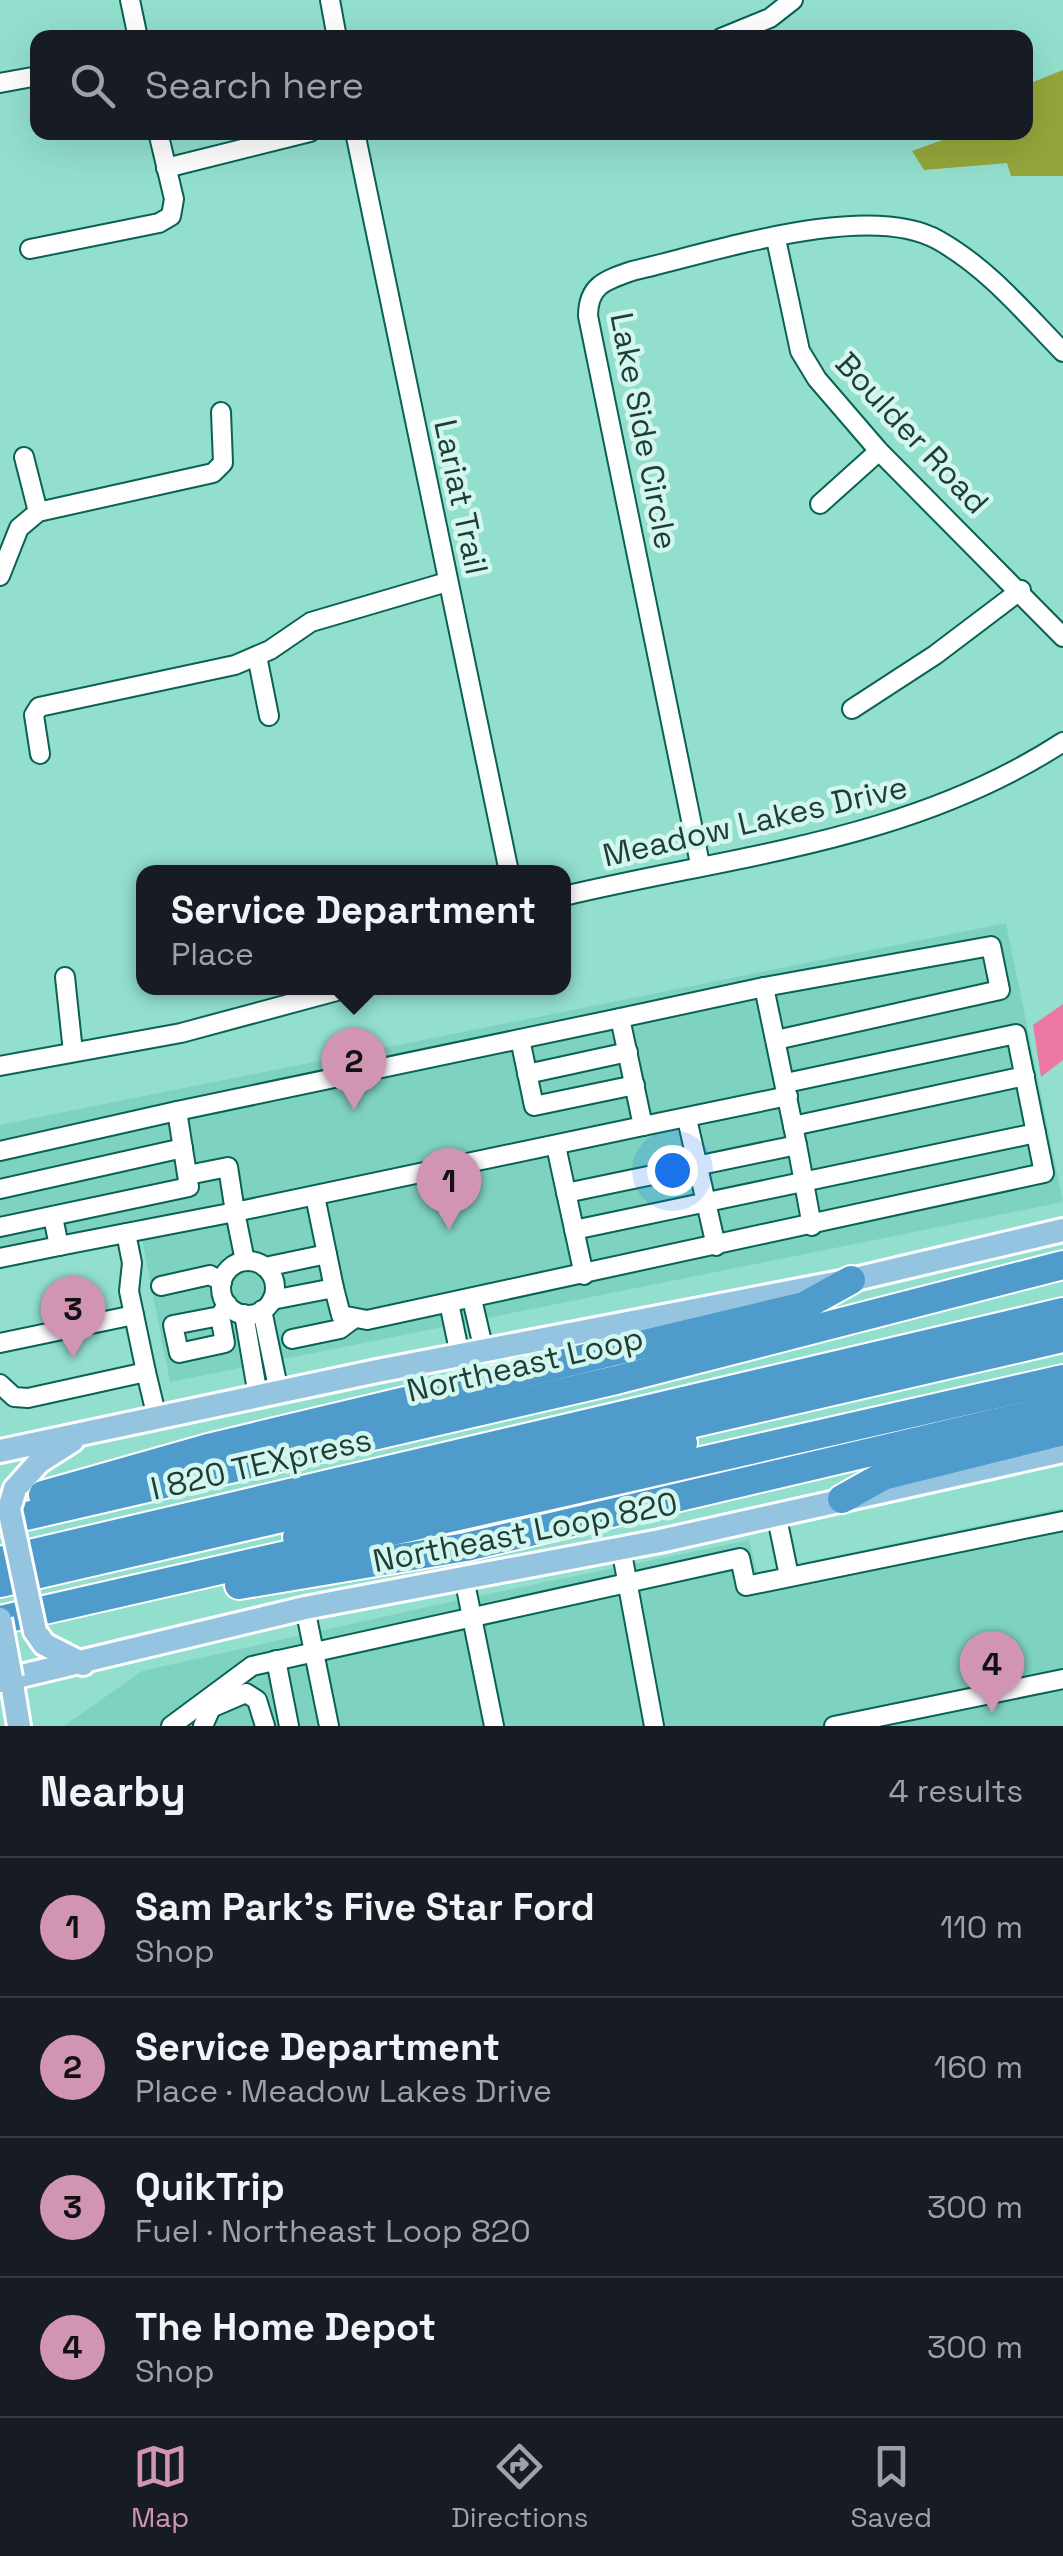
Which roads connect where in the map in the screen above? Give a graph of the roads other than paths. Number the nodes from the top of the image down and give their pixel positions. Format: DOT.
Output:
graph roads {
  1 [pos="130,0"];
  2 [pos="330,0"];
  3 [pos="792,0"];
  4 [pos="136,30"];
  5 [pos="336,30"];
  6 [pos="741,30"];
  7 [pos="30,77"];
  8 [pos="0,83"];
  9 [pos="160,140"];
  10 [pos="278,140"];
  11 [pos="357,140"];
  12 [pos="166,168"];
  13 [pos="776,239"];
  14 [pos="30,249"];
  15 [pos="1063,352"];
  16 [pos="221,412"];
  17 [pos="879,451"];
  18 [pos="24,457"];
  19 [pos="820,504"];
  20 [pos="38,512"];
  21 [pos="0,576"];
  22 [pos="447,582"];
  23 [pos="1021,590"];
  24 [pos="1063,637"];
  25 [pos="257,656"];
  26 [pos="852,709"];
  27 [pos="269,716"];
  28 [pos="1063,742"];
  29 [pos="40,754"];
  30 [pos="700,864"];
  31 [pos="508,865"];
  32 [pos="571,894"];
  33 [pos="65,977"];
  34 [pos="764,988"];
  35 [pos="289,996"];
  36 [pos="620,1018"];
  37 [pos="520,1039"];
  38 [pos="776,1040"];
  39 [pos="73,1052"];
  40 [pos="628,1052"];
  41 [pos="0,1066"];
  42 [pos="527,1074"];
  43 [pos="1024,1076"];
  44 [pos="635,1085"];
  45 [pos="787,1090"];
  46 [pos="177,1111"];
  47 [pos="687,1118"];
  48 [pos="644,1126"];
  49 [pos="1036,1133"];
  50 [pos="795,1135"];
  51 [pos="556,1146"];
  52 [pos="183,1148"];
  53 [pos="0,1151"];
  54 [pos="698,1166"];
  55 [pos="188,1175"];
  56 [pos="804,1182"];
  57 [pos="0,1188"];
  58 [pos="566,1193"];
  59 [pos="315,1196"];
  60 [pos="706,1203"];
  61 [pos="236,1212"];
  62 [pos="52,1217"];
  63 [pos="812,1226"];
  64 [pos="0,1227"];
  65 [pos="574,1230"];
  66 [pos="1063,1230"];
  67 [pos="126,1233"];
  68 [pos="59,1246"];
  69 [pos="716,1246"];
  70 [pos="328,1254"];
  71 [pos="0,1258"];
  72 [pos="245,1261"];
  73 [pos="1063,1265"];
  74 [pos="265,1267"];
  75 [pos="584,1275"];
  76 [pos="851,1280"];
  77 [pos="222,1282"];
  78 [pos="161,1286"];
  79 [pos="334,1288"];
  80 [pos="472,1298"];
  81 [pos="449,1304"];
  82 [pos="260,1308"];
  83 [pos="1063,1312"];
  84 [pos="134,1314"];
  85 [pos="352,1320"];
  86 [pos="1063,1338"];
  87 [pos="292,1339"];
  88 [pos="0,1342"];
  89 [pos="484,1351"];
  90 [pos="460,1356"];
  91 [pos="146,1372"];
  92 [pos="1063,1380"];
  93 [pos="0,1384"];
  94 [pos="830,1390"];
  95 [pos="268,1394"];
  96 [pos="1056,1416"];
  97 [pos="157,1418"];
  98 [pos="83,1433"];
  99 [pos="0,1437"];
  100 [pos="34,1444"];
  101 [pos="0,1451"];
  102 [pos="1063,1451"];
  103 [pos="7,1498"];
  104 [pos="842,1499"];
  105 [pos="776,1513"];
  106 [pos="1063,1520"];
  107 [pos="0,1522"];
  108 [pos="621,1548"];
  109 [pos="0,1561"];
  110 [pos="789,1576"];
  111 [pos="464,1578"];
  112 [pos="0,1583"];
  113 [pos="628,1583"];
  114 [pos="148,1586"];
  115 [pos="0,1608"];
  116 [pos="305,1608"];
  117 [pos="472,1617"];
  118 [pos="0,1619"];
  119 [pos="314,1652"];
  120 [pos="276,1660"];
  121 [pos="83,1664"];
  122 [pos="1063,1679"];
  123 [pos="5,1680"];
  124 [pos="259,1721"];
  125 [pos="175,1725"];
  126 [pos="19,1726"];
  127 [pos="203,1726"];
  128 [pos="212,1726"];
  129 [pos="289,1726"];
  130 [pos="329,1726"];
  131 [pos="494,1726"];
  132 [pos="654,1726"];
  133 [pos="834,1726"];
  1 -- 4 [label="street"];
  2 -- 5 [label="street"];
  3 -- 6 [label="street"];
  7 -- 8 [label="street"];
  9 -- 12 [label="street"];
  10 -- 12 [label="street"];
  11 -- 22 [label="street, Lariat Trail"];
  12 -- 14 [label="street"];
  13 -- 15 [label="street, Lake Side Circle"];
  13 -- 17 [label="street, Boulder Road"];
  13 -- 30 [label="street, Lake Side Circle"];
  16 -- 20 [label="street"];
  17 -- 19 [label="street"];
  17 -- 23 [label="street, Boulder Road"];
  18 -- 20 [label="street"];
  20 -- 21 [label="street"];
  22 -- 25 [label="street"];
  22 -- 31 [label="street, Lariat Trail"];
  23 -- 24 [label="street, Boulder Road"];
  23 -- 26 [label="street"];
  25 -- 27 [label="street"];
  25 -- 29 [label="street"];
  28 -- 30 [label="street, Meadow Lakes Drive"];
  30 -- 32 [label="street, Meadow Lakes Drive"];
  33 -- 39 [label="street"];
  34 -- 36 [label="street"];
  34 -- 38 [label="street"];
  34 -- 38 [label="street"];
  35 -- 39 [label="street"];
  36 -- 37 [label="street"];
  36 -- 40 [label="street"];
  37 -- 42 [label="street"];
  37 -- 46 [label="street"];
  38 -- 45 [label="street"];
  39 -- 41 [label="street"];
  40 -- 42 [label="street"];
  40 -- 44 [label="street"];
  42 -- 44 [label="street"];
  43 -- 45 [label="street"];
  43 -- 49 [label="street"];
  43 -- 50 [label="street"];
  44 -- 48 [label="street"];
  45 -- 47 [label="street"];
  45 -- 50 [label="street"];
  46 -- 52 [label="street"];
  46 -- 53 [label="street"];
  47 -- 48 [label="street"];
  47 -- 54 [label="street"];
  48 -- 51 [label="street"];
  49 -- 56 [label="street"];
  49 -- 63 [label="street"];
  50 -- 54 [label="street"];
  50 -- 56 [label="street"];
  51 -- 58 [label="street"];
  51 -- 59 [label="street"];
  52 -- 55 [label="street"];
  52 -- 57 [label="street"];
  54 -- 58 [label="street"];
  54 -- 60 [label="street"];
  55 -- 61 [label="street"];
  55 -- 62 [label="street"];
  56 -- 60 [label="street"];
  56 -- 63 [label="street"];
  58 -- 65 [label="street"];
  59 -- 61 [label="street"];
  59 -- 70 [label="street"];
  60 -- 65 [label="street"];
  60 -- 69 [label="street"];
  61 -- 67 [label="street"];
  61 -- 72 [label="street"];
  62 -- 64 [label="street"];
  62 -- 68 [label="street"];
  63 -- 69 [label="street"];
  65 -- 75 [label="street"];
  66 -- 76 [label="main road"];
  67 -- 68 [label="street"];
  67 -- 84 [label="street"];
  68 -- 71 [label="street"];
  69 -- 75 [label="street"];
  70 -- 74 [label="street"];
  70 -- 79 [label="street"];
  72 -- 74 [label="street"];
  72 -- 77 [label="street"];
  73 -- 107 [label="highway, Northeast Loop"];
  74 -- 82 [label="street"];
  75 -- 80 [label="street"];
  76 -- 89 [label="main road"];
  76 -- 103 [label="highway"];
  77 -- 78 [label="street"];
  77 -- 82 [label="street"];
  79 -- 82 [label="street"];
  79 -- 85 [label="street"];
  80 -- 81 [label="street"];
  80 -- 89 [label="street"];
  81 -- 85 [label="street"];
  81 -- 90 [label="street"];
  82 -- 95 [label="street"];
  83 -- 109 [label="highway, I 820 TEXpress"];
  84 -- 88 [label="street"];
  84 -- 91 [label="street"];
  85 -- 87 [label="street"];
  86 -- 94 [label="highway, I 820 TEXpress"];
  89 -- 90 [label="main road"];
  90 -- 95 [label="main road"];
  91 -- 93 [label="street"];
  91 -- 97 [label="street"];
  92 -- 114 [label="highway"];
  94 -- 112 [label="highway, I 820 TEXpress"];
  94 -- 115 [label="highway"];
  95 -- 97 [label="main road"];
  96 -- 104 [label="highway"];
  96 -- 114 [label="highway"];
  97 -- 98 [label="main road"];
  98 -- 100 [label="main road"];
  98 -- 103 [label="main road"];
  99 -- 100 [label="main road"];
  100 -- 101 [label="main road"];
  102 -- 104 [label="main road, Northeast Loop 820"];
  103 -- 121 [label="main road, bridge"];
  104 -- 105 [label="main road, Northeast Loop 820"];
  105 -- 108 [label="main road, Northeast Loop 820"];
  105 -- 110 [label="street"];
  106 -- 110 [label="street"];
  108 -- 111 [label="main road, Northeast Loop 820"];
  108 -- 113 [label="street"];
  110 -- 113 [label="street"];
  111 -- 116 [label="main road, Northeast Loop 820"];
  111 -- 117 [label="street"];
  113 -- 117 [label="street"];
  113 -- 132 [label="street"];
  114 -- 118 [label="highway"];
  116 -- 119 [label="street"];
  116 -- 121 [label="main road, Northeast Loop 820"];
  117 -- 119 [label="street"];
  117 -- 131 [label="street"];
  118 -- 123 [label="main road, bridge"];
  119 -- 120 [label="street"];
  119 -- 130 [label="street"];
  120 -- 125 [label="street"];
  120 -- 129 [label="street"];
  121 -- 123 [label="main road, Northeast Loop 820"];
  122 -- 133 [label="street"];
  123 -- 126 [label="main road"];
  124 -- 127 [label="street"];
  124 -- 128 [label="street"];
}
